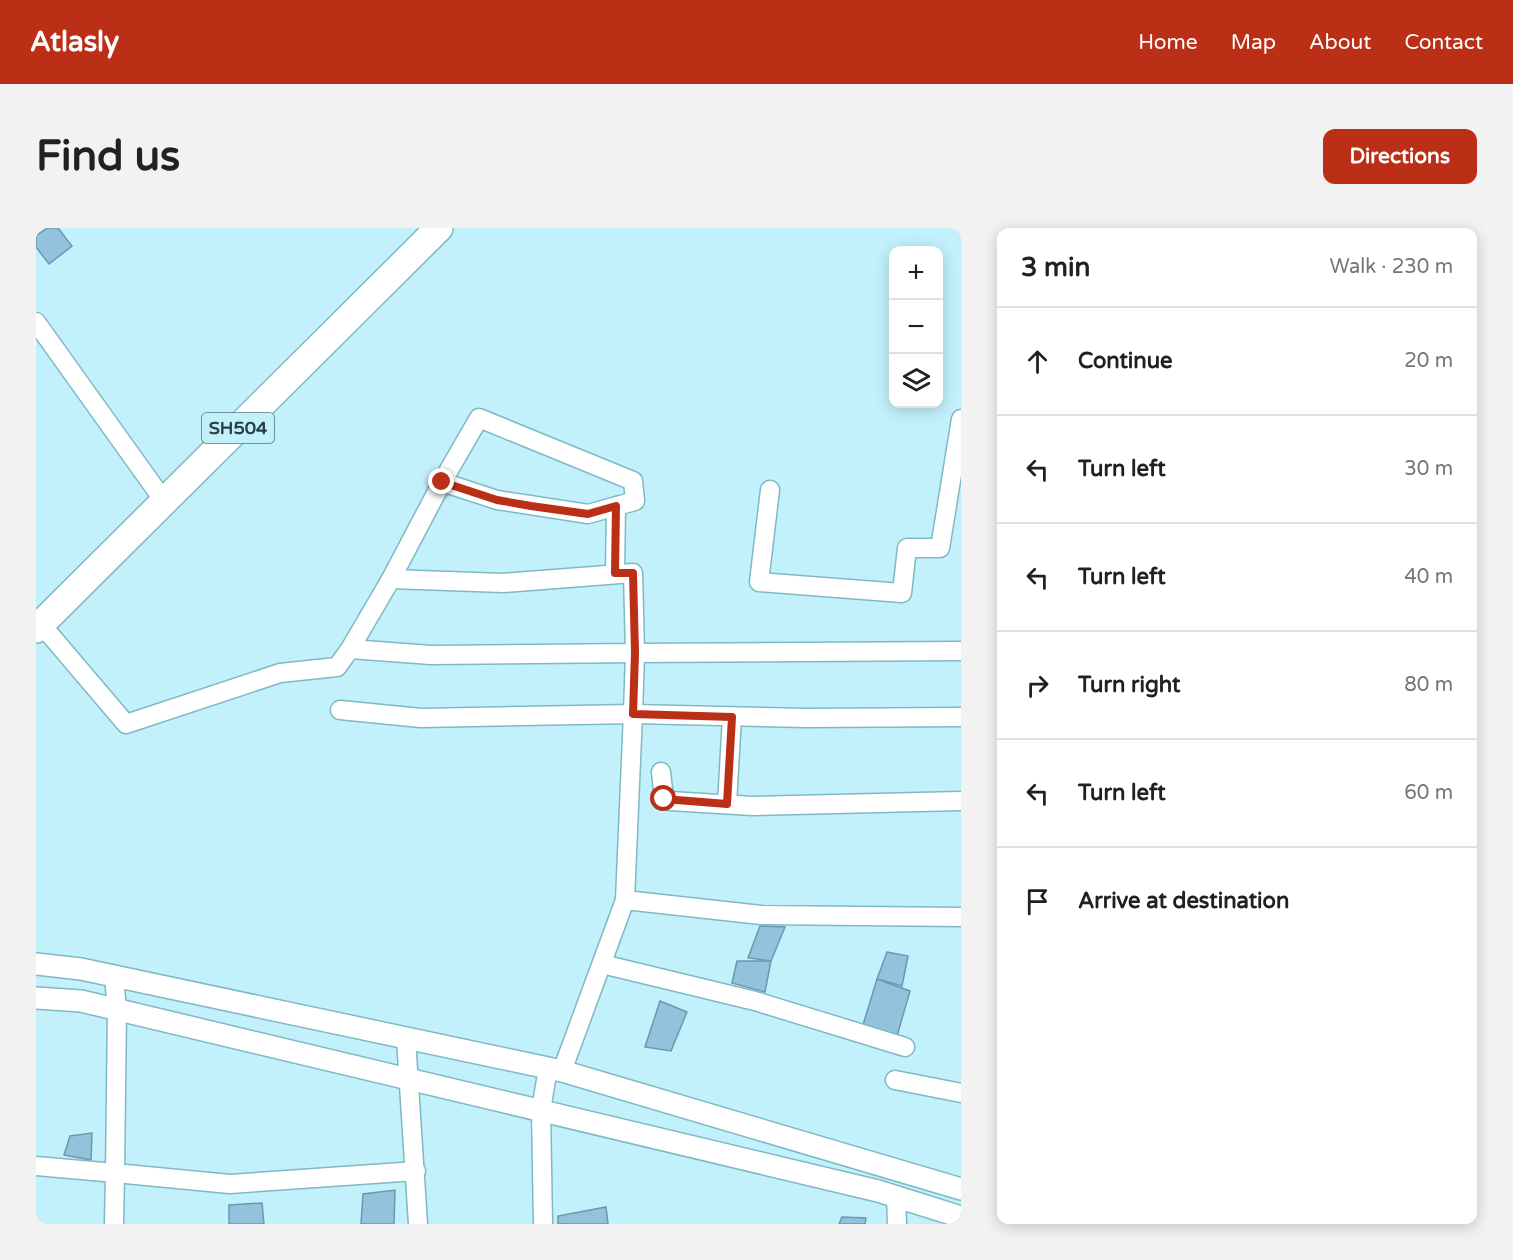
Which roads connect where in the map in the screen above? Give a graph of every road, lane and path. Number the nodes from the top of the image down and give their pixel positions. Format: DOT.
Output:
graph roads {
  1 [pos="439,228"];
  2 [pos="36,322"];
  3 [pos="961,419"];
  4 [pos="442,482"];
  5 [pos="770,490"];
  6 [pos="164,501"];
  7 [pos="616,506"];
  8 [pos="615,573"];
  9 [pos="391,579"];
  10 [pos="38,626"];
  11 [pos="350,650"];
  12 [pos="961,651"];
  13 [pos="635,653"];
  14 [pos="340,710"];
  15 [pos="633,714"];
  16 [pos="732,717"];
  17 [pos="961,717"];
  18 [pos="661,772"];
  19 [pos="961,801"];
  20 [pos="727,804"];
  21 [pos="625,900"];
  22 [pos="961,917"];
  23 [pos="36,964"];
  24 [pos="602,964"];
  25 [pos="114,976"];
  26 [pos="36,998"];
  27 [pos="117,1010"];
  28 [pos="406,1039"];
  29 [pos="905,1047"];
  30 [pos="555,1070"];
  31 [pos="410,1080"];
  32 [pos="895,1080"];
  33 [pos="961,1093"];
  34 [pos="541,1110"];
  35 [pos="36,1166"];
  36 [pos="416,1171"];
  37 [pos="115,1173"];
  38 [pos="961,1189"];
  39 [pos="896,1196"];
  40 [pos="961,1217"];
  41 [pos="114,1224"];
  42 [pos="418,1224"];
  43 [pos="543,1224"];
  44 [pos="897,1224"];
  1 -- 6 [label="main road, SH504"];
  2 -- 6 [label="street"];
  3 -- 5 [label="street"];
  4 -- 7 [label="street"];
  4 -- 7 [label="street"];
  4 -- 9 [label="street"];
  6 -- 10 [label="main road, SH504"];
  7 -- 8 [label="street"];
  8 -- 9 [label="street"];
  8 -- 13 [label="street"];
  9 -- 11 [label="street"];
  10 -- 11 [label="street"];
  11 -- 13 [label="street"];
  12 -- 13 [label="street"];
  13 -- 15 [label="street"];
  14 -- 15 [label="street"];
  15 -- 16 [label="street"];
  15 -- 21 [label="street"];
  16 -- 17 [label="street"];
  16 -- 20 [label="street"];
  18 -- 20 [label="street"];
  19 -- 20 [label="street"];
  21 -- 22 [label="street"];
  21 -- 24 [label="street"];
  23 -- 25 [label="street"];
  24 -- 29 [label="street"];
  24 -- 30 [label="street"];
  25 -- 27 [label="street"];
  25 -- 28 [label="street"];
  26 -- 27 [label="street"];
  27 -- 31 [label="street"];
  27 -- 37 [label="street"];
  28 -- 30 [label="street"];
  28 -- 31 [label="street"];
  30 -- 34 [label="street"];
  30 -- 38 [label="street"];
  31 -- 34 [label="street"];
  31 -- 36 [label="street"];
  32 -- 33 [label="street"];
  34 -- 39 [label="street"];
  34 -- 43 [label="street"];
  35 -- 37 [label="street"];
  36 -- 37 [label="street"];
  36 -- 42 [label="street"];
  37 -- 41 [label="street"];
  39 -- 40 [label="street"];
  39 -- 44 [label="street"];
}
